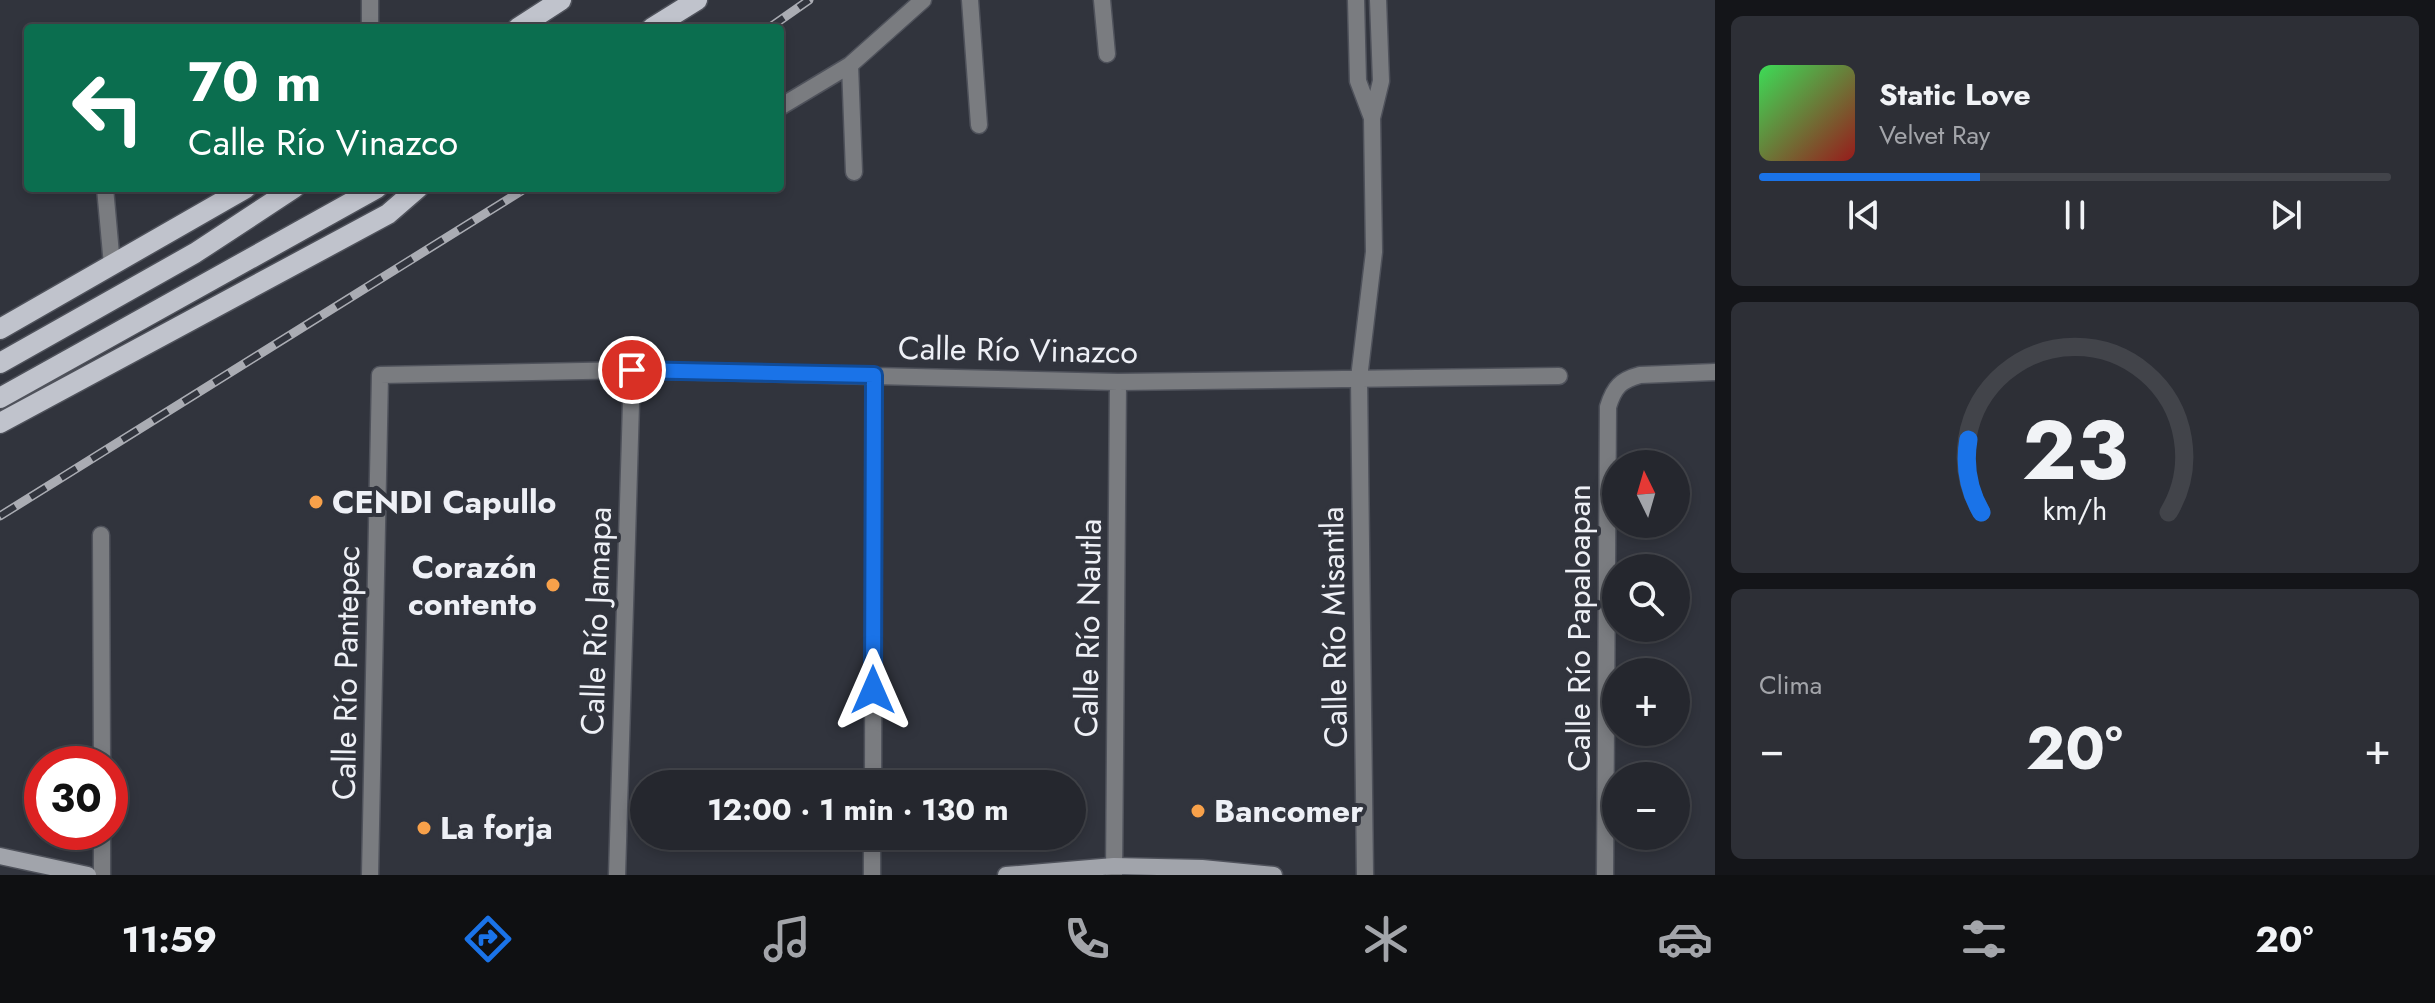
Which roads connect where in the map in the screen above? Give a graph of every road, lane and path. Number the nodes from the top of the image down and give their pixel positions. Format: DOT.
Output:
graph roads {
  1 [pos="370,0"];
  2 [pos="561,0"];
  3 [pos="697,0"];
  4 [pos="923,0"];
  5 [pos="970,0"];
  6 [pos="1102,0"];
  7 [pos="1356,0"];
  8 [pos="1378,0"];
  9 [pos="370,24"];
  10 [pos="524,24"];
  11 [pos="658,24"];
  12 [pos="1107,54"];
  13 [pos="850,65"];
  14 [pos="784,105"];
  15 [pos="1372,118"];
  16 [pos="979,125"];
  17 [pos="854,172"];
  18 [pos="105,192"];
  19 [pos="239,192"];
  20 [pos="288,192"];
  21 [pos="370,192"];
  22 [pos="413,192"];
  23 [pos="112,265"];
  24 [pos="0,329"];
  25 [pos="0,363"];
  26 [pos="632,370"];
  27 [pos="1715,372"];
  28 [pos="380,375"];
  29 [pos="874,375"];
  30 [pos="1559,376"];
  31 [pos="1359,378"];
  32 [pos="1118,382"];
  33 [pos="0,398"];
  34 [pos="0,423"];
  35 [pos="101,535"];
  36 [pos="102,746"];
  37 [pos="873,770"];
  38 [pos="102,850"];
  39 [pos="872,850"];
  40 [pos="0,856"];
  41 [pos="1114,871"];
  42 [pos="88,875"];
  43 [pos="102,875"];
  44 [pos="370,875"];
  45 [pos="617,875"];
  46 [pos="872,875"];
  47 [pos="1006,875"];
  48 [pos="1274,875"];
  49 [pos="1365,875"];
  50 [pos="1605,875"];
  1 -- 9 [label="street"];
  2 -- 10 [label="main road"];
  3 -- 11 [label="main road"];
  4 -- 13 [label="street"];
  5 -- 16 [label="street"];
  6 -- 12 [label="street"];
  7 -- 15 [label="street"];
  8 -- 15 [label="street"];
  13 -- 14 [label="street"];
  13 -- 17 [label="street"];
  15 -- 31 [label="street, Calle Río Misantla"];
  18 -- 23 [label="street"];
  19 -- 23 [label="main road"];
  20 -- 25 [label="main road"];
  21 -- 33 [label="main road"];
  22 -- 34 [label="main road"];
  23 -- 24 [label="main road"];
  26 -- 28 [label="street, Calle Río Vinazco"];
  26 -- 29 [label="street, Calle Río Vinazco"];
  26 -- 45 [label="street, Calle Río Jamapa"];
  27 -- 50 [label="street, Calle Río Papaloapan"];
  28 -- 44 [label="street, Calle Río Pantepec"];
  29 -- 32 [label="street, Calle Río Vinazco"];
  29 -- 37 [label="street"];
  30 -- 31 [label="street, Calle Río Vinazco"];
  31 -- 32 [label="street, Calle Río Vinazco"];
  31 -- 49 [label="street, Calle Río Misantla"];
  32 -- 41 [label="street, Calle Río Nautla"];
  35 -- 36 [label="street"];
  38 -- 43 [label="street"];
  39 -- 46 [label="street"];
  40 -- 42 [label="main road"];
  41 -- 47 [label="main road"];
  41 -- 48 [label="main road"];
}
